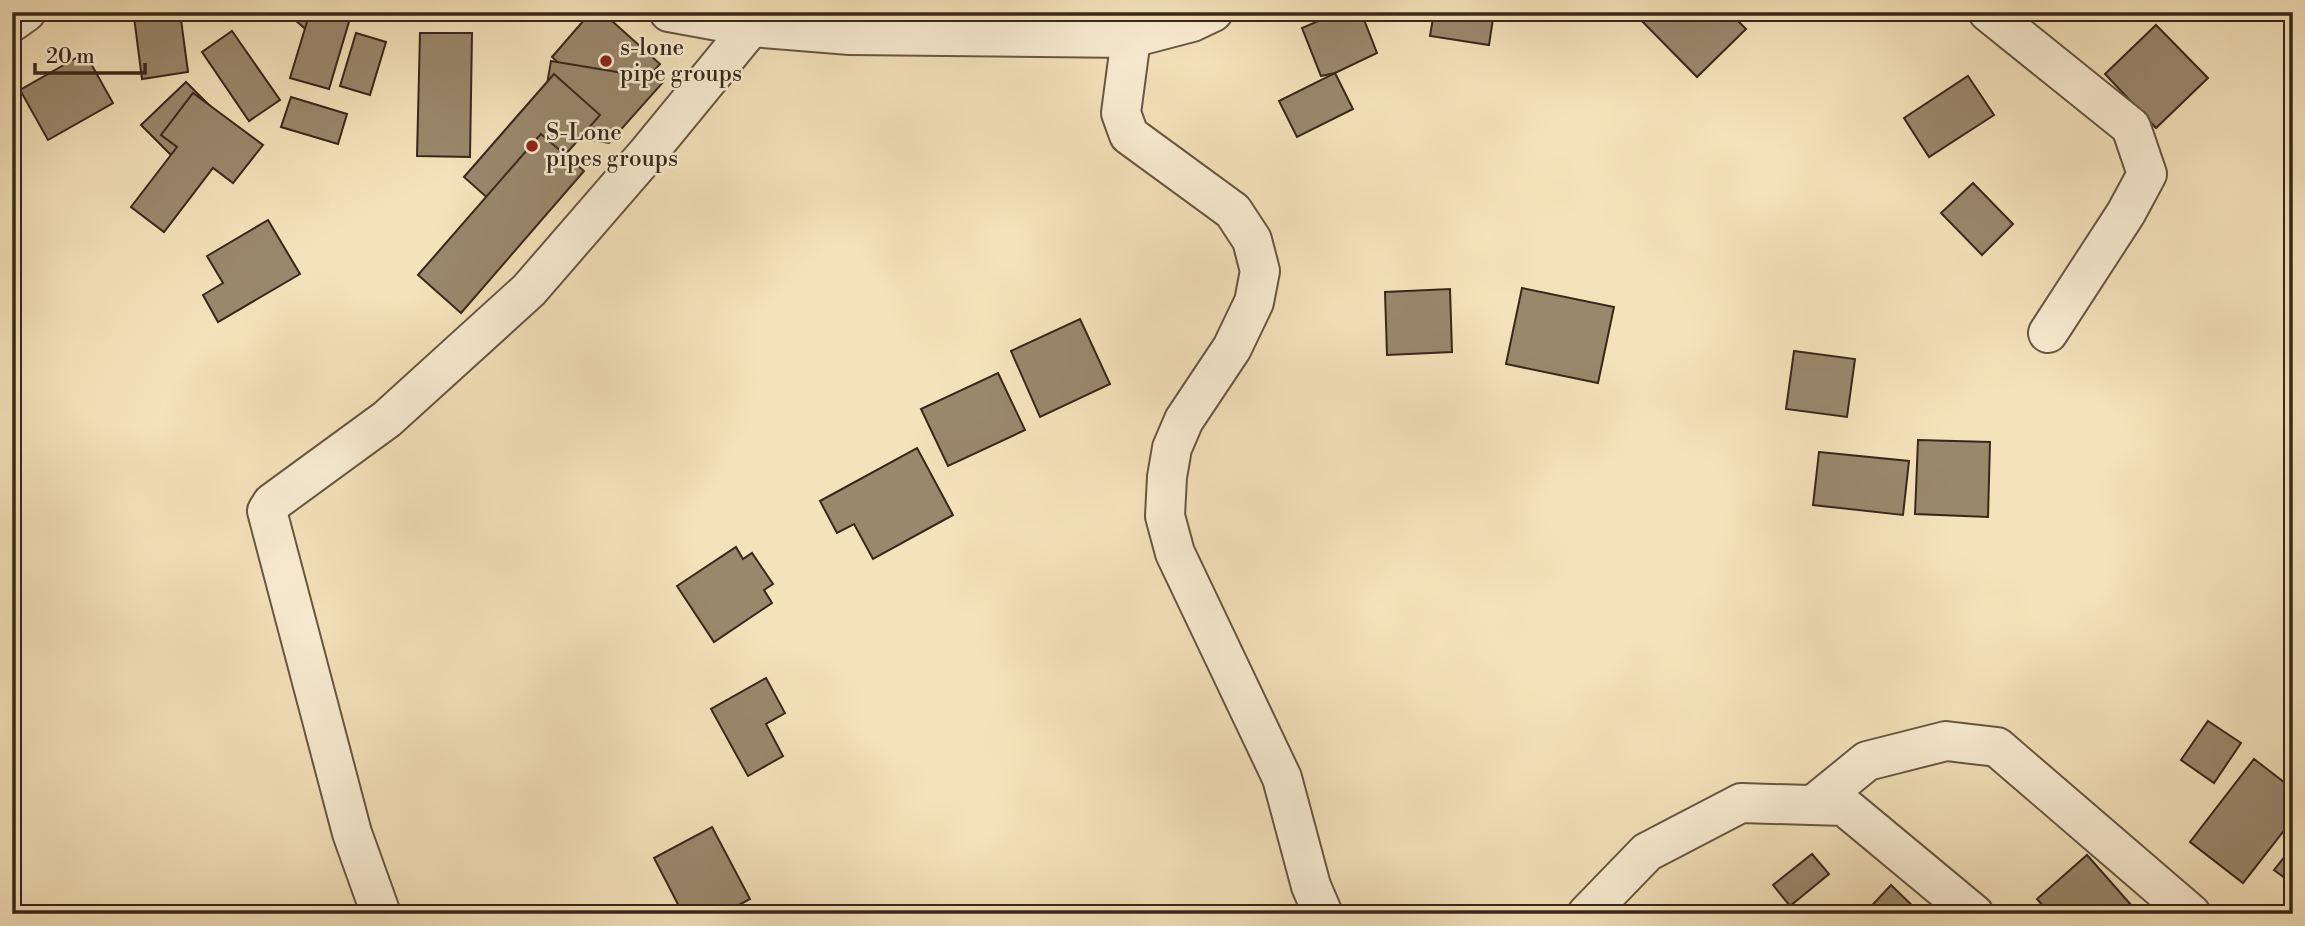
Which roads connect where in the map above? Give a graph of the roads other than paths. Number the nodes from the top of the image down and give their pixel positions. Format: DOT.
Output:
graph roads {
  1 [pos="26,12"];
  2 [pos="669,12"];
  3 [pos="1213,12"];
  4 [pos="1988,12"];
  5 [pos="12,22"];
  6 [pos="751,27"];
  7 [pos="1131,38"];
  8 [pos="2048,333"];
  9 [pos="1813,805"];
  10 [pos="381,914"];
  11 [pos="1323,914"];
  12 [pos="1587,914"];
  13 [pos="1974,914"];
  14 [pos="2191,914"];
  1 -- 5 [label="street"];
  2 -- 6 [label="street"];
  3 -- 7 [label="street"];
  4 -- 8 [label="street"];
  6 -- 7 [label="street"];
  6 -- 10 [label="street"];
  7 -- 11 [label="street"];
  9 -- 12 [label="street"];
  9 -- 13 [label="street"];
  9 -- 14 [label="street"];
}
